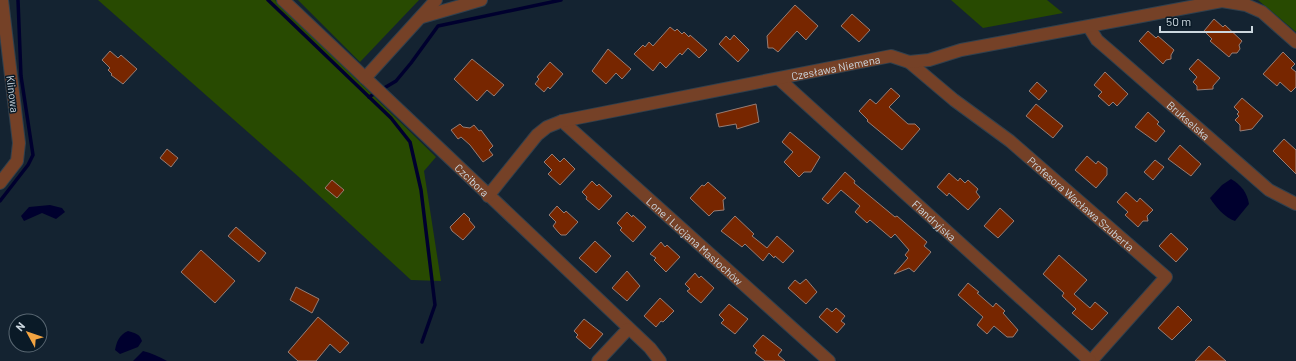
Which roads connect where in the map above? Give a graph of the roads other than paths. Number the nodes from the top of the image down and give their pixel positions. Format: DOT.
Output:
graph roads {
  1 [pos="2,0"];
  2 [pos="283,0"];
  3 [pos="436,0"];
  4 [pos="481,0"];
  5 [pos="422,17"];
  6 [pos="1089,27"];
  7 [pos="1296,42"];
  8 [pos="909,62"];
  9 [pos="365,78"];
  10 [pos="779,79"];
  11 [pos="562,121"];
  12 [pos="0,183"];
  13 [pos="488,196"];
  14 [pos="1296,204"];
  15 [pos="628,329"];
  16 [pos="598,361"];
  17 [pos="660,361"];
  18 [pos="829,361"];
  19 [pos="1090,361"];
  1 -- 12 [label="street, Klinowa"];
  2 -- 9 [label="street, Czcibora"];
  3 -- 5 [label="street"];
  4 -- 5 [label="street"];
  5 -- 9 [label="street"];
  6 -- 7 [label="street, Czesława Niemena"];
  6 -- 8 [label="street, Czesława Niemena"];
  6 -- 14 [label="street, Brukselska"];
  8 -- 10 [label="street, Czesława Niemena"];
  8 -- 19 [label="street, Profesora Wacława Szuberta"];
  9 -- 13 [label="street, Czcibora"];
  10 -- 11 [label="street, Czesława Niemena"];
  10 -- 19 [label="street, Flandryjska"];
  11 -- 13 [label="street, Czesława Niemena"];
  11 -- 18 [label="street, Lone i Lucjana Masłochów"];
  13 -- 15 [label="street, Czcibora"];
  15 -- 16 [label="street"];
  15 -- 17 [label="street, Czcibora"];
}
